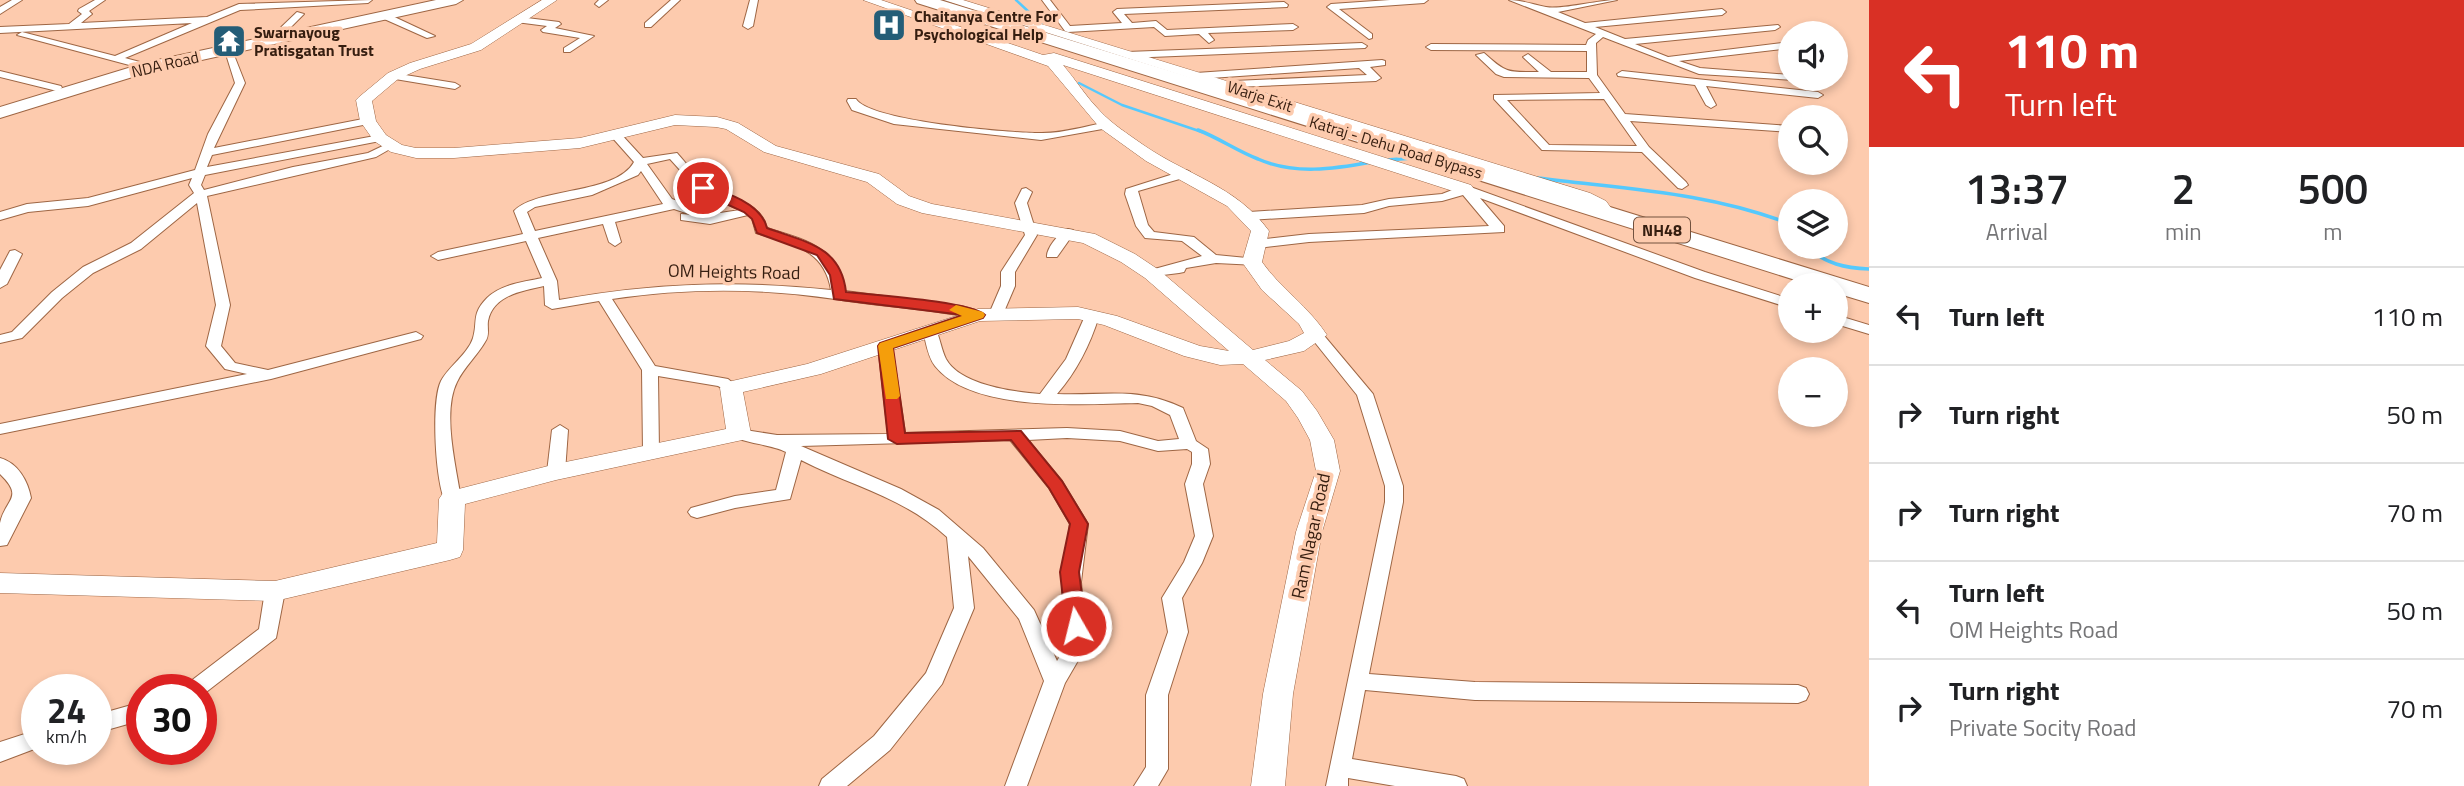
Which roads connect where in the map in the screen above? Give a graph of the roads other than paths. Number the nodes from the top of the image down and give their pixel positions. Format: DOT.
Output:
graph roads {
  1 [pos="18,0"];
  2 [pos="101,0"];
  3 [pos="368,0"];
  4 [pos="435,0"];
  5 [pos="453,0"];
  6 [pos="551,0"];
  7 [pos="676,0"];
  8 [pos="754,0"];
  9 [pos="857,0"];
  10 [pos="869,0"];
  11 [pos="880,0"];
  12 [pos="901,0"];
  13 [pos="923,0"];
  14 [pos="950,0"];
  15 [pos="1046,0"];
  16 [pos="1424,0"];
  17 [pos="1513,0"];
  18 [pos="1614,0"];
  19 [pos="1284,5"];
  20 [pos="1244,6"];
  21 [pos="0,11"];
  22 [pos="1549,11"];
  23 [pos="1722,12"];
  24 [pos="300,14"];
  25 [pos="385,16"];
  26 [pos="1205,17"];
  27 [pos="208,20"];
  28 [pos="519,20"];
  29 [pos="648,25"];
  30 [pos="1585,25"];
  31 [pos="748,26"];
  32 [pos="1130,26"];
  33 [pos="71,27"];
  34 [pos="1293,27"];
  35 [pos="1774,27"];
  36 [pos="1,30"];
  37 [pos="1201,31"];
  38 [pos="1603,33"];
  39 [pos="277,36"];
  40 [pos="430,36"];
  41 [pos="1369,36"];
  42 [pos="1624,42"];
  43 [pos="1212,45"];
  44 [pos="1362,46"];
  45 [pos="1778,46"];
  46 [pos="1431,47"];
  47 [pos="1589,48"];
  48 [pos="227,50"];
  49 [pos="567,50"];
  50 [pos="1481,55"];
  51 [pos="1528,57"];
  52 [pos="118,58"];
  53 [pos="1665,60"];
  54 [pos="1126,63"];
  55 [pos="1382,63"];
  56 [pos="144,65"];
  57 [pos="1362,65"];
  58 [pos="1058,68"];
  59 [pos="1778,69"];
  60 [pos="0,74"];
  61 [pos="1622,74"];
  62 [pos="1746,74"];
  63 [pos="1548,75"];
  64 [pos="1592,75"];
  65 [pos="393,76"];
  66 [pos="1196,76"];
  67 [pos="1778,77"];
  68 [pos="1700,79"];
  69 [pos="1223,85"];
  70 [pos="455,86"];
  71 [pos="57,88"];
  72 [pos="1818,95"];
  73 [pos="1608,96"];
  74 [pos="852,101"];
  75 [pos="1711,105"];
  76 [pos="0,107"];
  77 [pos="0,113"];
  78 [pos="1622,117"];
  79 [pos="368,121"];
  80 [pos="1108,125"];
  81 [pos="1778,128"];
  82 [pos="616,135"];
  83 [pos="386,142"];
  84 [pos="1359,143"];
  85 [pos="1644,149"];
  86 [pos="207,153"];
  87 [pos="640,162"];
  88 [pos="1450,171"];
  89 [pos="200,172"];
  90 [pos="1186,174"];
  91 [pos="627,176"];
  92 [pos="1682,185"];
  93 [pos="1026,192"];
  94 [pos="201,194"];
  95 [pos="1584,197"];
  96 [pos="670,206"];
  97 [pos="751,211"];
  98 [pos="1605,212"];
  99 [pos="2,213"];
  100 [pos="698,213"];
  101 [pos="1249,216"];
  102 [pos="608,220"];
  103 [pos="1027,226"];
  104 [pos="1068,233"];
  105 [pos="531,237"];
  106 [pos="615,242"];
  107 [pos="1258,244"];
  108 [pos="15,254"];
  109 [pos="1052,254"];
  110 [pos="438,256"];
  111 [pos="1212,258"];
  112 [pos="1252,262"];
  113 [pos="1152,274"];
  114 [pos="1778,278"];
  115 [pos="551,281"];
  116 [pos="0,284"];
  117 [pos="1869,295"];
  118 [pos="603,296"];
  119 [pos="839,296"];
  120 [pos="1778,300"];
  121 [pos="1848,301"];
  122 [pos="1869,308"];
  123 [pos="987,315"];
  124 [pos="1092,316"];
  125 [pos="1848,323"];
  126 [pos="1869,330"];
  127 [pos="930,331"];
  128 [pos="1316,335"];
  129 [pos="416,336"];
  130 [pos="0,339"];
  131 [pos="885,346"];
  132 [pos="1250,357"];
  133 [pos="650,370"];
  134 [pos="271,374"];
  135 [pos="731,388"];
  136 [pos="1046,397"];
  137 [pos="0,429"];
  138 [pos="560,430"];
  139 [pos="739,434"];
  140 [pos="1015,435"];
  141 [pos="897,439"];
  142 [pos="777,440"];
  143 [pos="1189,444"];
  144 [pos="795,450"];
  145 [pos="651,452"];
  146 [pos="0,464"];
  147 [pos="556,472"];
  148 [pos="452,499"];
  149 [pos="697,512"];
  150 [pos="956,534"];
  151 [pos="0,540"];
  152 [pos="0,583"];
  153 [pos="275,592"];
  154 [pos="215,674"];
  155 [pos="1055,681"];
  156 [pos="1357,681"];
  157 [pos="1798,694"];
  158 [pos="21,745"];
  159 [pos="0,752"];
  160 [pos="1338,777"];
  161 [pos="830,786"];
  162 [pos="1016,786"];
  163 [pos="1146,786"];
  164 [pos="1268,786"];
  165 [pos="1456,786"];
  1 -- 21 [label="street"];
  2 -- 33 [label="street"];
  3 -- 27 [label="street"];
  4 -- 39 [label="main road, NDA Road"];
  5 -- 25 [label="main road, NDA Road"];
  6 -- 28 [label="street"];
  7 -- 29 [label="street"];
  8 -- 31 [label="street"];
  9 -- 58 [label="street"];
  10 -- 58 [label="street"];
  11 -- 84 [label="street, Warje Exit"];
  12 -- 54 [label="highway, Katraj - Dehu Road Bypass / NH48"];
  13 -- 54 [label="highway, Katraj - Dehu Road Bypass / NH48"];
  14 -- 54 [label="street, Warje Exit"];
  15 -- 32 [label="street"];
  16 -- 41 [label="street"];
  17 -- 22 [label="street"];
  18 -- 22 [label="street"];
  19 -- 20 [label="street"];
  20 -- 26 [label="street"];
  20 -- 32 [label="street"];
  22 -- 30 [label="street"];
  23 -- 30 [label="street"];
  24 -- 39 [label="street"];
  25 -- 40 [label="street"];
  25 -- 48 [label="main road, NDA Road"];
  27 -- 33 [label="street"];
  27 -- 52 [label="street"];
  28 -- 49 [label="street"];
  28 -- 65 [label="street"];
  30 -- 38 [label="street"];
  32 -- 37 [label="street"];
  33 -- 36 [label="street"];
  34 -- 37 [label="street"];
  35 -- 42 [label="street"];
  36 -- 52 [label="street"];
  37 -- 43 [label="street"];
  38 -- 42 [label="street"];
  38 -- 47 [label="street"];
  39 -- 56 [label="main road, NDA Road"];
  42 -- 53 [label="street"];
  43 -- 44 [label="street"];
  43 -- 54 [label="street"];
  45 -- 53 [label="street"];
  46 -- 47 [label="street"];
  47 -- 64 [label="street"];
  48 -- 56 [label="main road, NDA Road"];
  48 -- 86 [label="street"];
  50 -- 63 [label="street"];
  51 -- 63 [label="street"];
  52 -- 56 [label="street"];
  53 -- 68 [label="street"];
  54 -- 66 [label="street, Warje Exit"];
  54 -- 84 [label="highway, Katraj - Dehu Road Bypass / NH48"];
  55 -- 57 [label="street"];
  56 -- 71 [label="main road, NDA Road"];
  56 -- 77 [label="main road, NDA Road"];
  57 -- 66 [label="street"];
  57 -- 69 [label="street"];
  58 -- 80 [label="street"];
  58 -- 84 [label="street"];
  59 -- 62 [label="street"];
  60 -- 71 [label="street"];
  61 -- 68 [label="street"];
  62 -- 67 [label="street"];
  62 -- 68 [label="street"];
  63 -- 64 [label="street"];
  64 -- 73 [label="street"];
  65 -- 70 [label="street"];
  65 -- 79 [label="street"];
  66 -- 69 [label="street, Warje Exit"];
  68 -- 72 [label="street"];
  68 -- 75 [label="street"];
  69 -- 84 [label="street, Warje Exit"];
  71 -- 76 [label="main road, NDA Road"];
  73 -- 78 [label="street"];
  73 -- 85 [label="street"];
  74 -- 80 [label="street"];
  78 -- 81 [label="street"];
  78 -- 85 [label="street"];
  79 -- 83 [label="street"];
  79 -- 86 [label="street"];
  80 -- 90 [label="street"];
  82 -- 83 [label="street, Ram Nagar Road"];
  82 -- 87 [label="street"];
  82 -- 103 [label="street, Ram Nagar Road"];
  83 -- 89 [label="street"];
  83 -- 94 [label="street"];
  84 -- 88 [label="highway, Katraj - Dehu Road Bypass / NH48"];
  84 -- 88 [label="street, Warje Exit"];
  85 -- 92 [label="street"];
  86 -- 89 [label="street"];
  87 -- 91 [label="street"];
  87 -- 97 [label="street"];
  87 -- 100 [label="street"];
  88 -- 95 [label="street, Warje Exit"];
  88 -- 98 [label="highway, Katraj - Dehu Road Bypass / NH48"];
  88 -- 101 [label="street"];
  88 -- 107 [label="street"];
  88 -- 114 [label="highway, Katraj - Dehu Road Bypass / NH48"];
  88 -- 120 [label="street"];
  89 -- 94 [label="street"];
  89 -- 99 [label="street"];
  90 -- 101 [label="street"];
  90 -- 111 [label="street"];
  91 -- 96 [label="street"];
  91 -- 105 [label="street, OM Heights Road"];
  93 -- 103 [label="street"];
  94 -- 130 [label="street"];
  94 -- 134 [label="street"];
  95 -- 98 [label="street, Warje Exit"];
  96 -- 97 [label="street"];
  96 -- 102 [label="street"];
  97 -- 119 [label="street"];
  98 -- 117 [label="highway, Katraj - Dehu Road Bypass / NH48"];
  101 -- 107 [label="street"];
  102 -- 105 [label="street"];
  102 -- 106 [label="street"];
  103 -- 104 [label="street, Ram Nagar Road"];
  103 -- 123 [label="street"];
  104 -- 109 [label="street"];
  104 -- 113 [label="street, Ram Nagar Road"];
  105 -- 110 [label="street"];
  105 -- 115 [label="street, OM Heights Road"];
  107 -- 112 [label="street"];
  108 -- 116 [label="street"];
  111 -- 112 [label="street"];
  111 -- 113 [label="street"];
  112 -- 128 [label="street"];
  113 -- 132 [label="street, Ram Nagar Road"];
  115 -- 118 [label="street, OM Heights Road"];
  115 -- 148 [label="street"];
  118 -- 119 [label="street, OM Heights Road"];
  118 -- 133 [label="street"];
  119 -- 123 [label="street, OM Heights Road"];
  121 -- 122 [label="highway"];
  123 -- 124 [label="street"];
  123 -- 127 [label="street"];
  124 -- 132 [label="street"];
  124 -- 136 [label="street"];
  125 -- 126 [label="street"];
  127 -- 131 [label="street"];
  127 -- 136 [label="street"];
  128 -- 132 [label="street"];
  128 -- 156 [label="street"];
  129 -- 134 [label="street"];
  131 -- 135 [label="street"];
  131 -- 141 [label="street"];
  132 -- 164 [label="street, Ram Nagar Road"];
  133 -- 135 [label="street"];
  133 -- 145 [label="street"];
  134 -- 137 [label="street"];
  135 -- 139 [label="street"];
  136 -- 143 [label="street"];
  138 -- 147 [label="street"];
  139 -- 142 [label="street"];
  139 -- 145 [label="street"];
  140 -- 141 [label="street"];
  140 -- 143 [label="street"];
  140 -- 155 [label="street"];
  141 -- 142 [label="street"];
  142 -- 144 [label="street"];
  143 -- 163 [label="street"];
  144 -- 149 [label="street"];
  144 -- 150 [label="street"];
  145 -- 147 [label="street"];
  146 -- 151 [label="street"];
  147 -- 148 [label="street"];
  148 -- 153 [label="street"];
  150 -- 155 [label="street"];
  150 -- 161 [label="street"];
  152 -- 153 [label="street"];
  153 -- 154 [label="street"];
  155 -- 162 [label="street"];
  156 -- 157 [label="street"];
  156 -- 160 [label="street"];
  158 -- 159 [label="street"];
  160 -- 165 [label="street"];
}
